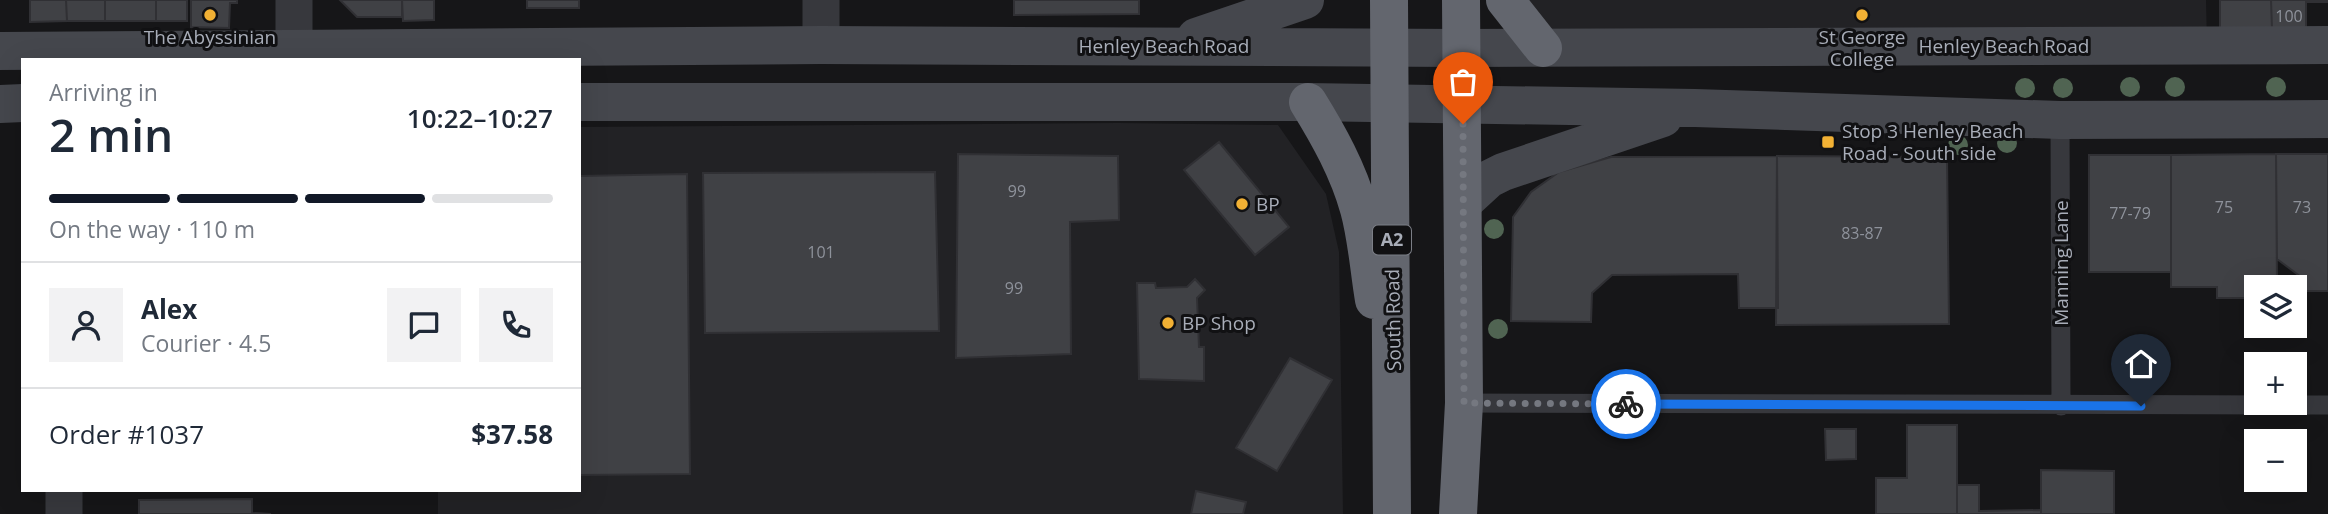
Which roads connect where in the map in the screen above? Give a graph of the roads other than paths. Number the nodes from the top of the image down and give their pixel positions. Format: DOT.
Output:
graph roads {
  1 [pos="294,0"];
  2 [pos="821,0"];
  3 [pos="1305,0"];
  4 [pos="1389,0"];
  5 [pos="1461,0"];
  6 [pos="1505,0"];
  7 [pos="821,45"];
  8 [pos="2328,45"];
  9 [pos="1167,47"];
  10 [pos="1390,47"];
  11 [pos="1461,48"];
  12 [pos="1543,48"];
  13 [pos="294,49"];
  14 [pos="0,51"];
  15 [pos="63,55"];
  16 [pos="581,102"];
  17 [pos="1308,102"];
  18 [pos="21,103"];
  19 [pos="0,104"];
  20 [pos="1390,104"];
  21 [pos="1462,105"];
  22 [pos="1695,108"];
  23 [pos="2328,119"];
  24 [pos="2060,120"];
  25 [pos="1464,202"];
  26 [pos="1393,376"];
  27 [pos="1464,403"];
  28 [pos="2328,405"];
  29 [pos="2061,406"];
  30 [pos="64,492"];
  31 [pos="64,514"];
  32 [pos="1392,514"];
  33 [pos="1458,514"];
  1 -- 13 [label="street"];
  2 -- 7 [label="street"];
  3 -- 9 [label="main road"];
  4 -- 10 [label="highway, South Road / A2"];
  5 -- 11 [label="highway"];
  6 -- 12 [label="highway"];
  7 -- 9 [label="main road, Henley Beach Road"];
  7 -- 13 [label="main road, Henley Beach Road"];
  8 -- 12 [label="main road, Henley Beach Road"];
  9 -- 10 [label="main road, Henley Beach Road"];
  10 -- 11 [label="main road, Henley Beach Road"];
  10 -- 20 [label="highway, South Road / A2"];
  11 -- 12 [label="main road, Henley Beach Road"];
  11 -- 21 [label="highway"];
  13 -- 15 [label="main road, Henley Beach Road"];
  14 -- 15 [label="main road, Henley Beach Road"];
  16 -- 17 [label="main road"];
  17 -- 20 [label="main road"];
  17 -- 26 [label="highway"];
  18 -- 19 [label="main road"];
  20 -- 21 [label="main road"];
  20 -- 26 [label="highway, South Road / A2"];
  21 -- 22 [label="main road"];
  21 -- 25 [label="highway"];
  22 -- 24 [label="main road"];
  22 -- 25 [label="main road"];
  23 -- 24 [label="main road"];
  24 -- 29 [label="lane, Manning Lane"];
  25 -- 27 [label="highway"];
  26 -- 32 [label="highway, South Road / A2"];
  27 -- 29 [label="lane"];
  27 -- 33 [label="highway"];
  28 -- 29 [label="lane"];
  30 -- 31 [label="street"];
}
